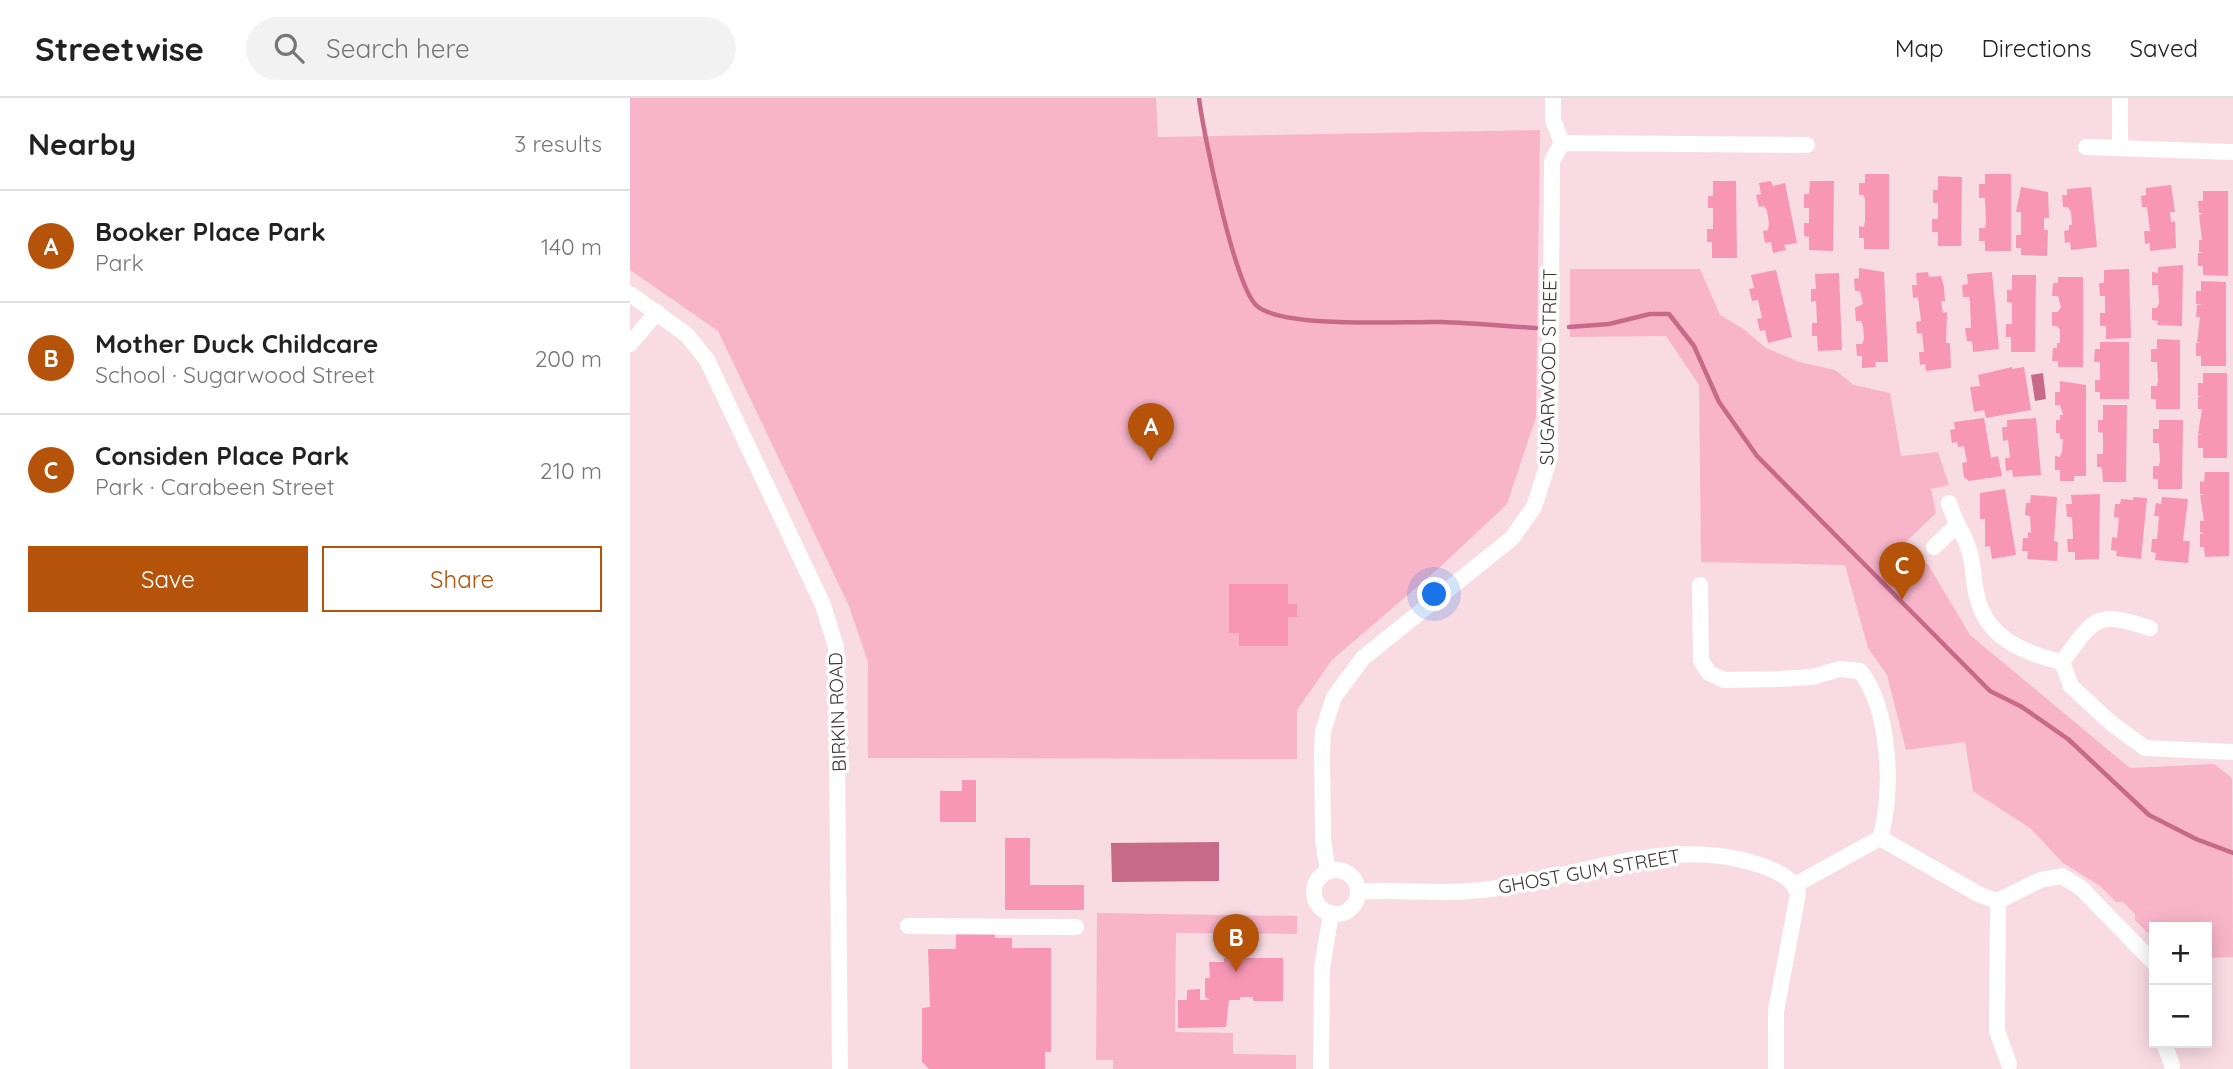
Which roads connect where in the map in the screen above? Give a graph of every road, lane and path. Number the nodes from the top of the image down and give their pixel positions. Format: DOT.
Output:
graph roads {
  1 [pos="1553,98"];
  2 [pos="2120,98"];
  3 [pos="1562,143"];
  4 [pos="1807,145"];
  5 [pos="2086,147"];
  6 [pos="2120,148"];
  7 [pos="2233,152"];
  8 [pos="630,294"];
  9 [pos="657,312"];
  10 [pos="630,344"];
  11 [pos="1949,503"];
  12 [pos="1956,526"];
  13 [pos="1934,547"];
  14 [pos="1700,585"];
  15 [pos="2150,628"];
  16 [pos="2062,662"];
  17 [pos="2233,752"];
  18 [pos="1880,838"];
  19 [pos="1328,872"];
  20 [pos="1795,885"];
  21 [pos="1358,892"];
  22 [pos="1998,901"];
  23 [pos="1331,913"];
  24 [pos="908,926"];
  25 [pos="1076,928"];
  26 [pos="2149,957"];
  27 [pos="2166,1048"];
  28 [pos="2009,1064"];
  29 [pos="2172,1065"];
  30 [pos="839,1069"];
  31 [pos="1321,1069"];
  32 [pos="1776,1069"];
  1 -- 3 [label="street"];
  2 -- 6 [label="street"];
  3 -- 4 [label="street"];
  3 -- 19 [label="street, SUGARWOOD STREET"];
  5 -- 6 [label="street"];
  6 -- 7 [label="street"];
  8 -- 9 [label="street, BIRKIN ROAD"];
  9 -- 10 [label="street"];
  9 -- 30 [label="street, BIRKIN ROAD"];
  11 -- 12 [label="street"];
  12 -- 13 [label="street"];
  12 -- 16 [label="street"];
  14 -- 18 [label="street"];
  15 -- 16 [label="street"];
  16 -- 17 [label="street"];
  18 -- 20 [label="street"];
  18 -- 22 [label="street"];
  19 -- 21 [label="street"];
  19 -- 23 [label="street"];
  20 -- 21 [label="street, GHOST GUM STREET"];
  20 -- 32 [label="street"];
  21 -- 23 [label="street"];
  22 -- 26 [label="street"];
  22 -- 28 [label="street"];
  23 -- 31 [label="street"];
  24 -- 25 [label="street"];
  27 -- 29 [label="street"];
}
